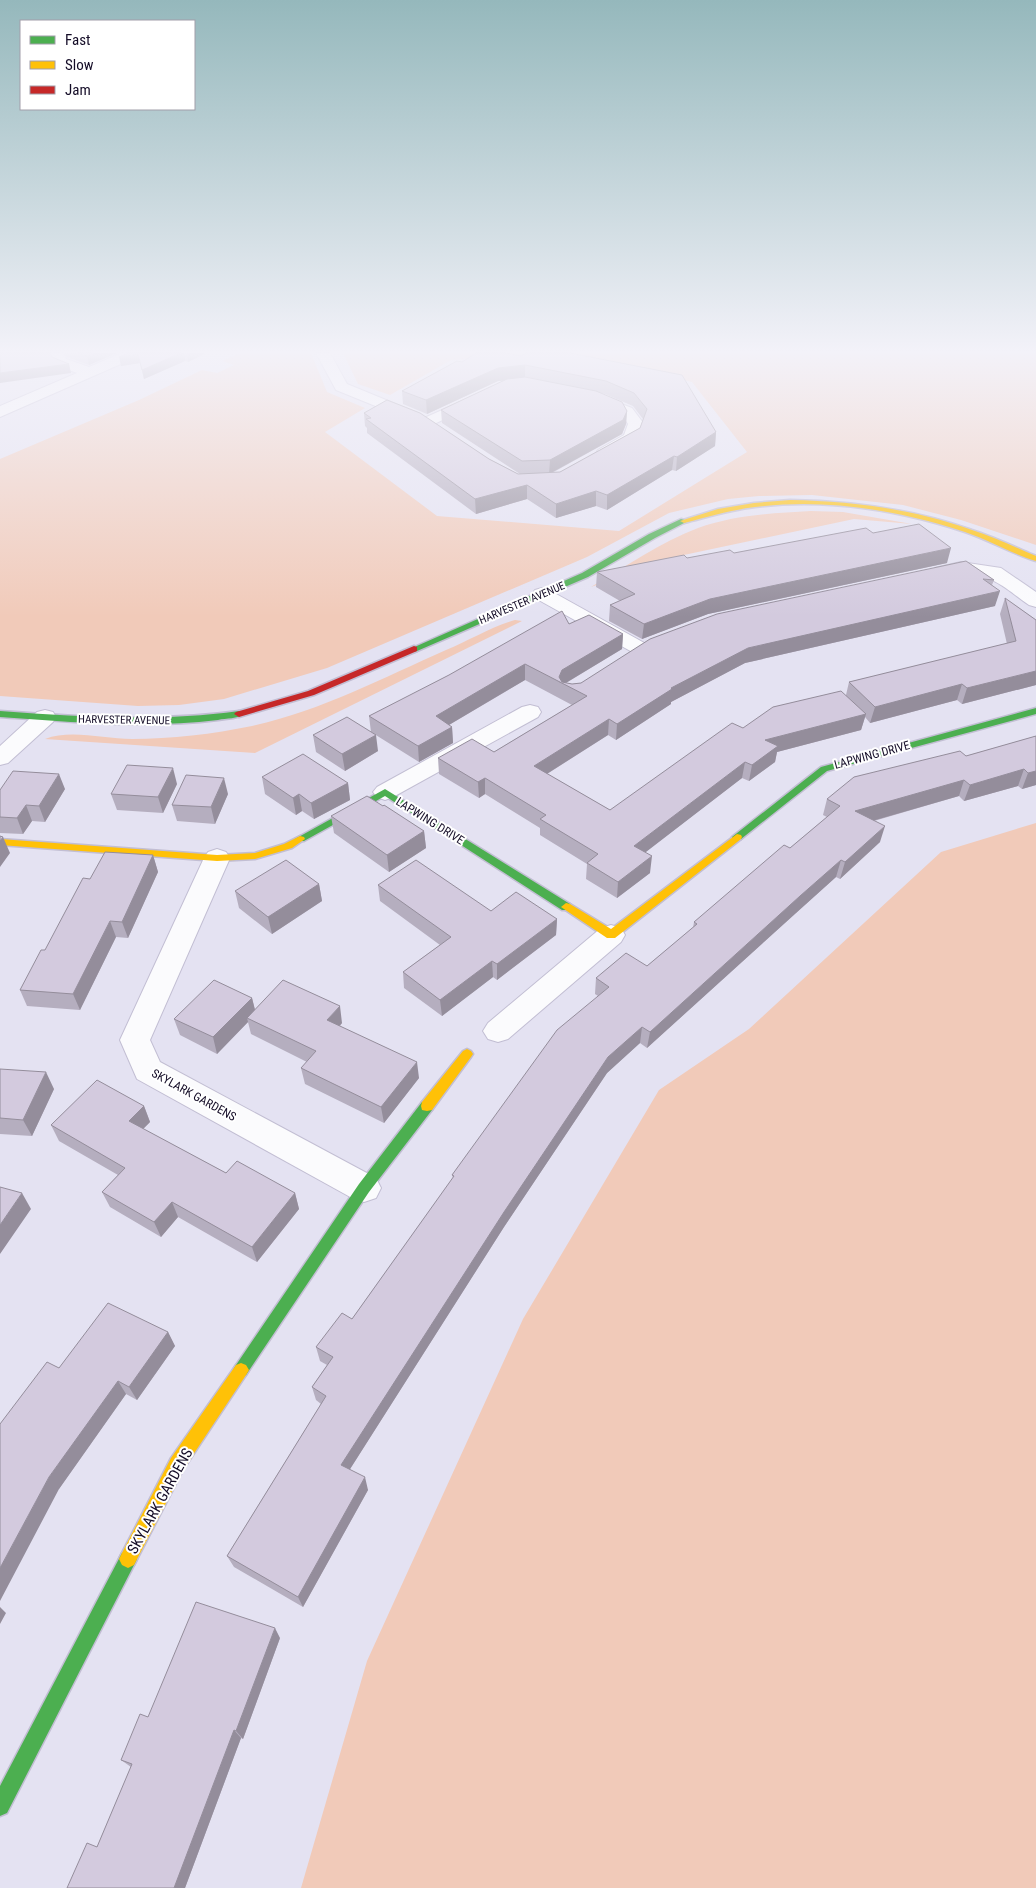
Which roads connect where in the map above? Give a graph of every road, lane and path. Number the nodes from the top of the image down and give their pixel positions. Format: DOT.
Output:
graph roads {
  1 [pos="625,441"];
  2 [pos="588,462"];
  3 [pos="1036,559"];
  4 [pos="922,577"];
  5 [pos="542,594"];
  6 [pos="1036,601"];
  7 [pos="641,650"];
  8 [pos="1036,711"];
  9 [pos="530,712"];
  10 [pos="0,714"];
  11 [pos="45,717"];
  12 [pos="0,758"];
  13 [pos="385,792"];
  14 [pos="0,842"];
  15 [pos="217,858"];
  16 [pos="611,935"];
  17 [pos="498,1031"];
  18 [pos="467,1054"];
  19 [pos="364,1188"];
  20 [pos="0,1806"];
  1 -- 2 [label="street"];
  3 -- 5 [label="street, HARVESTER AVENUE"];
  4 -- 6 [label="street"];
  5 -- 7 [label="street"];
  5 -- 11 [label="street, HARVESTER AVENUE"];
  8 -- 16 [label="street, LAPWING DRIVE"];
  9 -- 13 [label="street"];
  10 -- 11 [label="street, HARVESTER AVENUE"];
  11 -- 12 [label="street"];
  13 -- 15 [label="street, LAPWING DRIVE"];
  13 -- 16 [label="street, LAPWING DRIVE"];
  14 -- 15 [label="street, LAPWING DRIVE"];
  15 -- 19 [label="street, SKYLARK GARDENS"];
  16 -- 17 [label="street, LAPWING DRIVE"];
  18 -- 19 [label="street, SKYLARK GARDENS"];
  19 -- 20 [label="street, SKYLARK GARDENS"];
}
